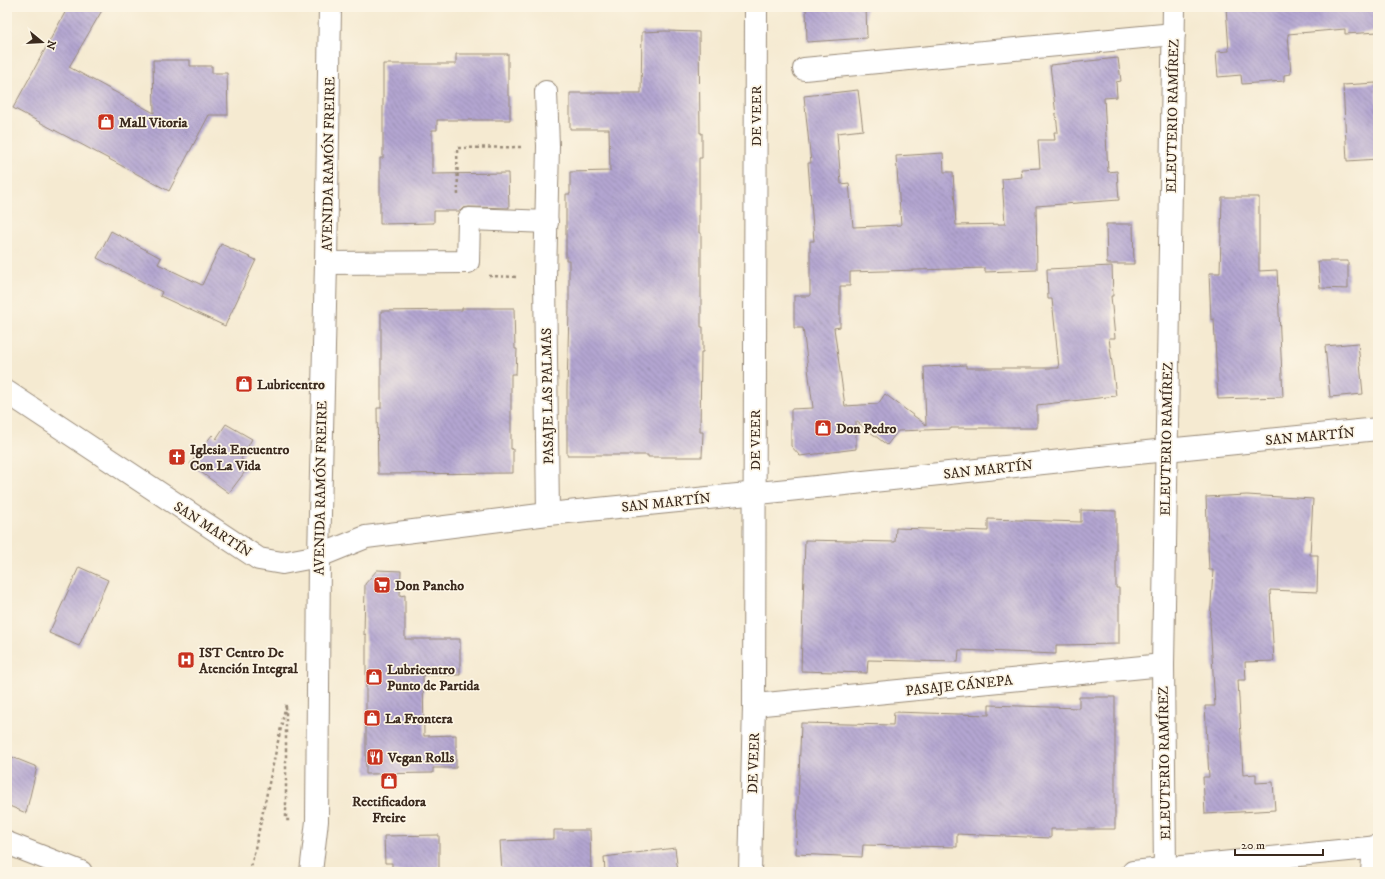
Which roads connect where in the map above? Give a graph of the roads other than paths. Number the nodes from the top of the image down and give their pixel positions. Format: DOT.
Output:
graph roads {
  1 [pos="330,7"];
  2 [pos="756,7"];
  3 [pos="1174,7"];
  4 [pos="1174,34"];
  5 [pos="804,69"];
  6 [pos="546,92"];
  7 [pos="547,222"];
  8 [pos="326,263"];
  9 [pos="7,392"];
  10 [pos="1378,429"];
  11 [pos="1166,450"];
  12 [pos="755,493"];
  13 [pos="548,514"];
  14 [pos="318,556"];
  15 [pos="1163,665"];
  16 [pos="754,705"];
  17 [pos="7,843"];
  18 [pos="1376,847"];
  19 [pos="71,870"];
  20 [pos="1166,870"];
  21 [pos="311,872"];
  22 [pos="750,872"];
  23 [pos="1133,872"];
  24 [pos="1372,872"];
  1 -- 8 [label="street, AVENIDA RAMÓN FREIRE"];
  2 -- 12 [label="street, DE VEER"];
  3 -- 4 [label="street, ELEUTERIO RAMÍREZ"];
  4 -- 5 [label="street"];
  4 -- 11 [label="street, ELEUTERIO RAMÍREZ"];
  6 -- 7 [label="street, PASAJE LAS PALMAS"];
  7 -- 8 [label="street"];
  7 -- 13 [label="street, PASAJE LAS PALMAS"];
  8 -- 14 [label="street, AVENIDA RAMÓN FREIRE"];
  9 -- 14 [label="street, SAN MARTÍN"];
  10 -- 11 [label="street, SAN MARTÍN"];
  11 -- 12 [label="street, SAN MARTÍN"];
  11 -- 15 [label="street, ELEUTERIO RAMÍREZ"];
  12 -- 13 [label="street, SAN MARTÍN"];
  12 -- 16 [label="street, DE VEER"];
  13 -- 14 [label="street, SAN MARTÍN"];
  14 -- 21 [label="street, AVENIDA RAMÓN FREIRE"];
  15 -- 16 [label="street, PASAJE CÁNEPA"];
  15 -- 20 [label="street, ELEUTERIO RAMÍREZ"];
  16 -- 22 [label="street, DE VEER"];
  17 -- 19 [label="street"];
  18 -- 20 [label="street"];
  18 -- 24 [label="street"];
  20 -- 23 [label="street"];
}
